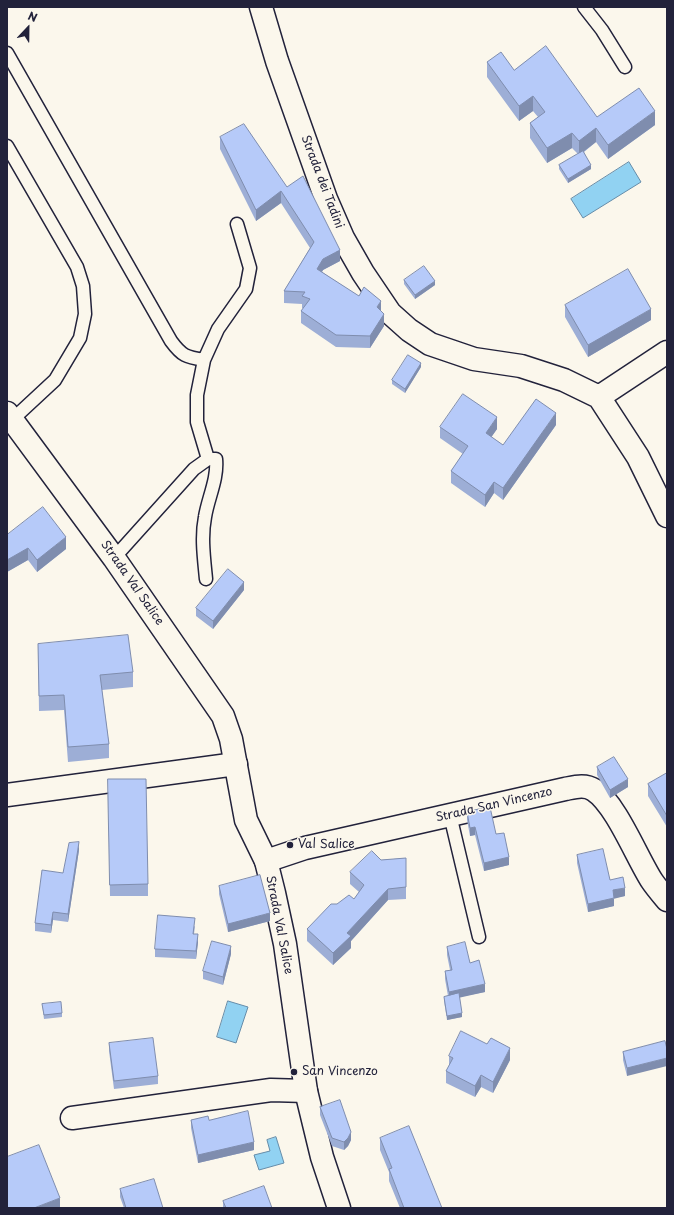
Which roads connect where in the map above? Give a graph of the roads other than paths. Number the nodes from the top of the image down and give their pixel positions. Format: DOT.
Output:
graph roads {
  1 [pos="261,7"];
  2 [pos="584,7"];
  3 [pos="7,53"];
  4 [pos="625,67"];
  5 [pos="7,146"];
  6 [pos="237,224"];
  7 [pos="667,352"];
  8 [pos="204,360"];
  9 [pos="599,396"];
  10 [pos="10,416"];
  11 [pos="208,459"];
  12 [pos="667,516"];
  13 [pos="114,558"];
  14 [pos="206,579"];
  15 [pos="236,764"];
  16 [pos="7,795"];
  17 [pos="450,815"];
  18 [pos="266,861"];
  19 [pos="667,900"];
  20 [pos="479,937"];
  21 [pos="306,1091"];
  22 [pos="72,1118"];
  23 [pos="339,1208"];
  1 -- 9 [label="street, Strada dei Tadini"];
  2 -- 4 [label="lane"];
  3 -- 8 [label="lane"];
  5 -- 10 [label="lane"];
  6 -- 8 [label="lane"];
  7 -- 9 [label="street"];
  8 -- 11 [label="lane"];
  9 -- 12 [label="street"];
  10 -- 13 [label="street, Strada Val Salice"];
  11 -- 13 [label="lane"];
  11 -- 14 [label="lane"];
  13 -- 15 [label="street, Strada Val Salice"];
  15 -- 16 [label="street"];
  15 -- 18 [label="street, Strada Val Salice"];
  17 -- 18 [label="street, Strada San Vincenzo"];
  17 -- 19 [label="street, Strada San Vincenzo"];
  17 -- 20 [label="lane"];
  18 -- 21 [label="street, Strada Val Salice"];
  21 -- 22 [label="street"];
  21 -- 23 [label="street, Strada Val Salice"];
}
